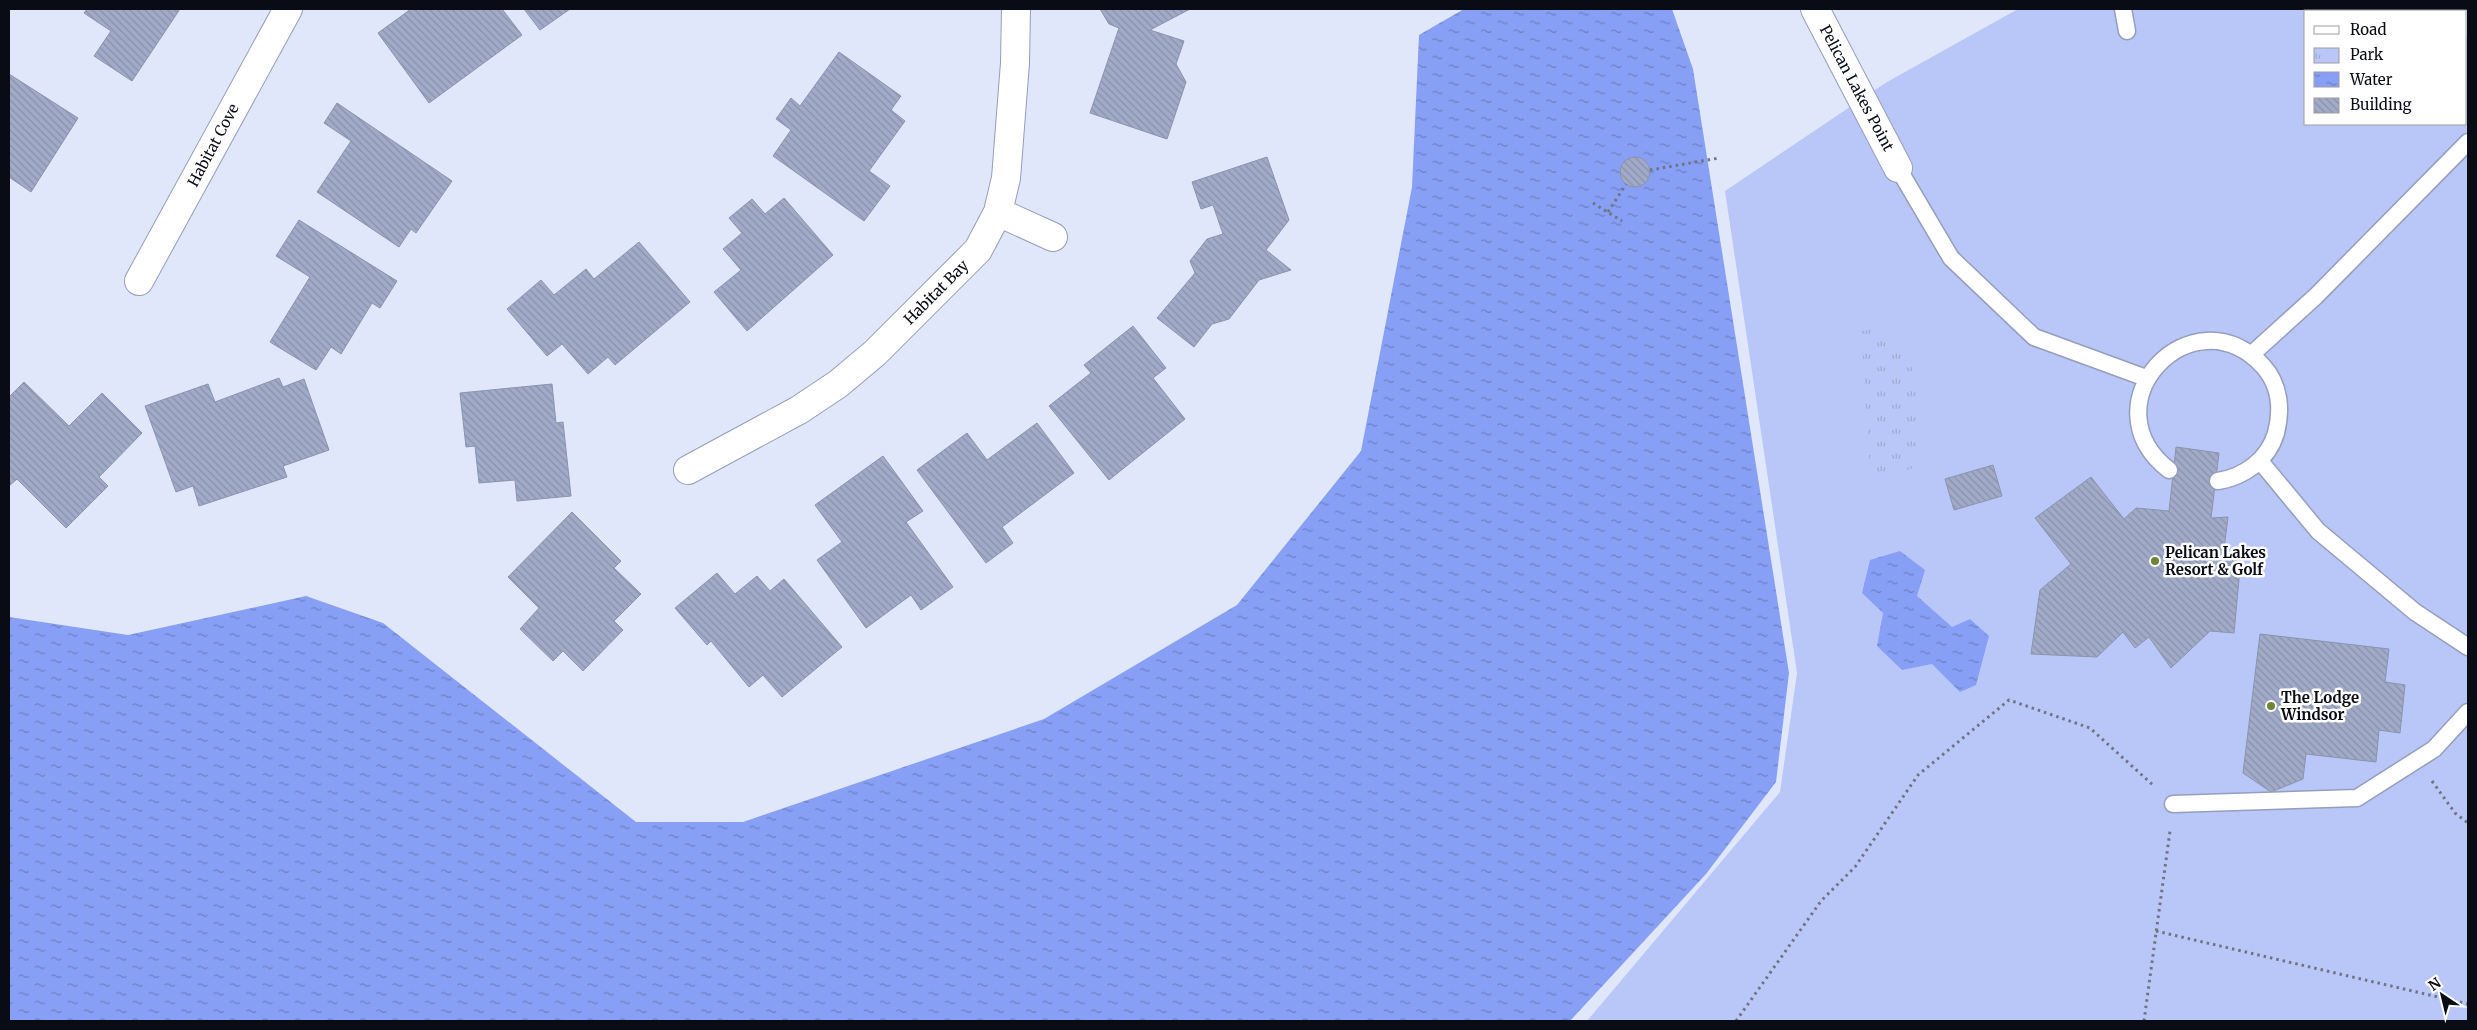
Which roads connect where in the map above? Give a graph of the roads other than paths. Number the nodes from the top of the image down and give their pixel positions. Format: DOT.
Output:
graph roads {
  1 [pos="288,9"];
  2 [pos="1016,9"];
  3 [pos="1815,9"];
  4 [pos="2124,9"];
  5 [pos="2127,31"];
  6 [pos="2468,142"];
  7 [pos="1898,168"];
  8 [pos="998,212"];
  9 [pos="1053,236"];
  10 [pos="139,281"];
  11 [pos="2252,354"];
  12 [pos="2146,378"];
  13 [pos="2260,461"];
  14 [pos="688,470"];
  15 [pos="2169,470"];
  16 [pos="2218,481"];
  17 [pos="2468,647"];
  18 [pos="2468,712"];
  19 [pos="2173,804"];
  1 -- 10 [label="street, Habitat Cove"];
  2 -- 8 [label="street, Habitat Bay"];
  3 -- 7 [label="street, Pelican Lakes Point"];
  4 -- 5 [label="lane"];
  6 -- 11 [label="lane"];
  7 -- 12 [label="lane"];
  8 -- 9 [label="street"];
  8 -- 14 [label="street, Habitat Bay"];
  11 -- 12 [label="lane"];
  11 -- 13 [label="lane"];
  12 -- 15 [label="lane"];
  13 -- 16 [label="lane"];
  13 -- 17 [label="lane"];
  18 -- 19 [label="lane"];
}
